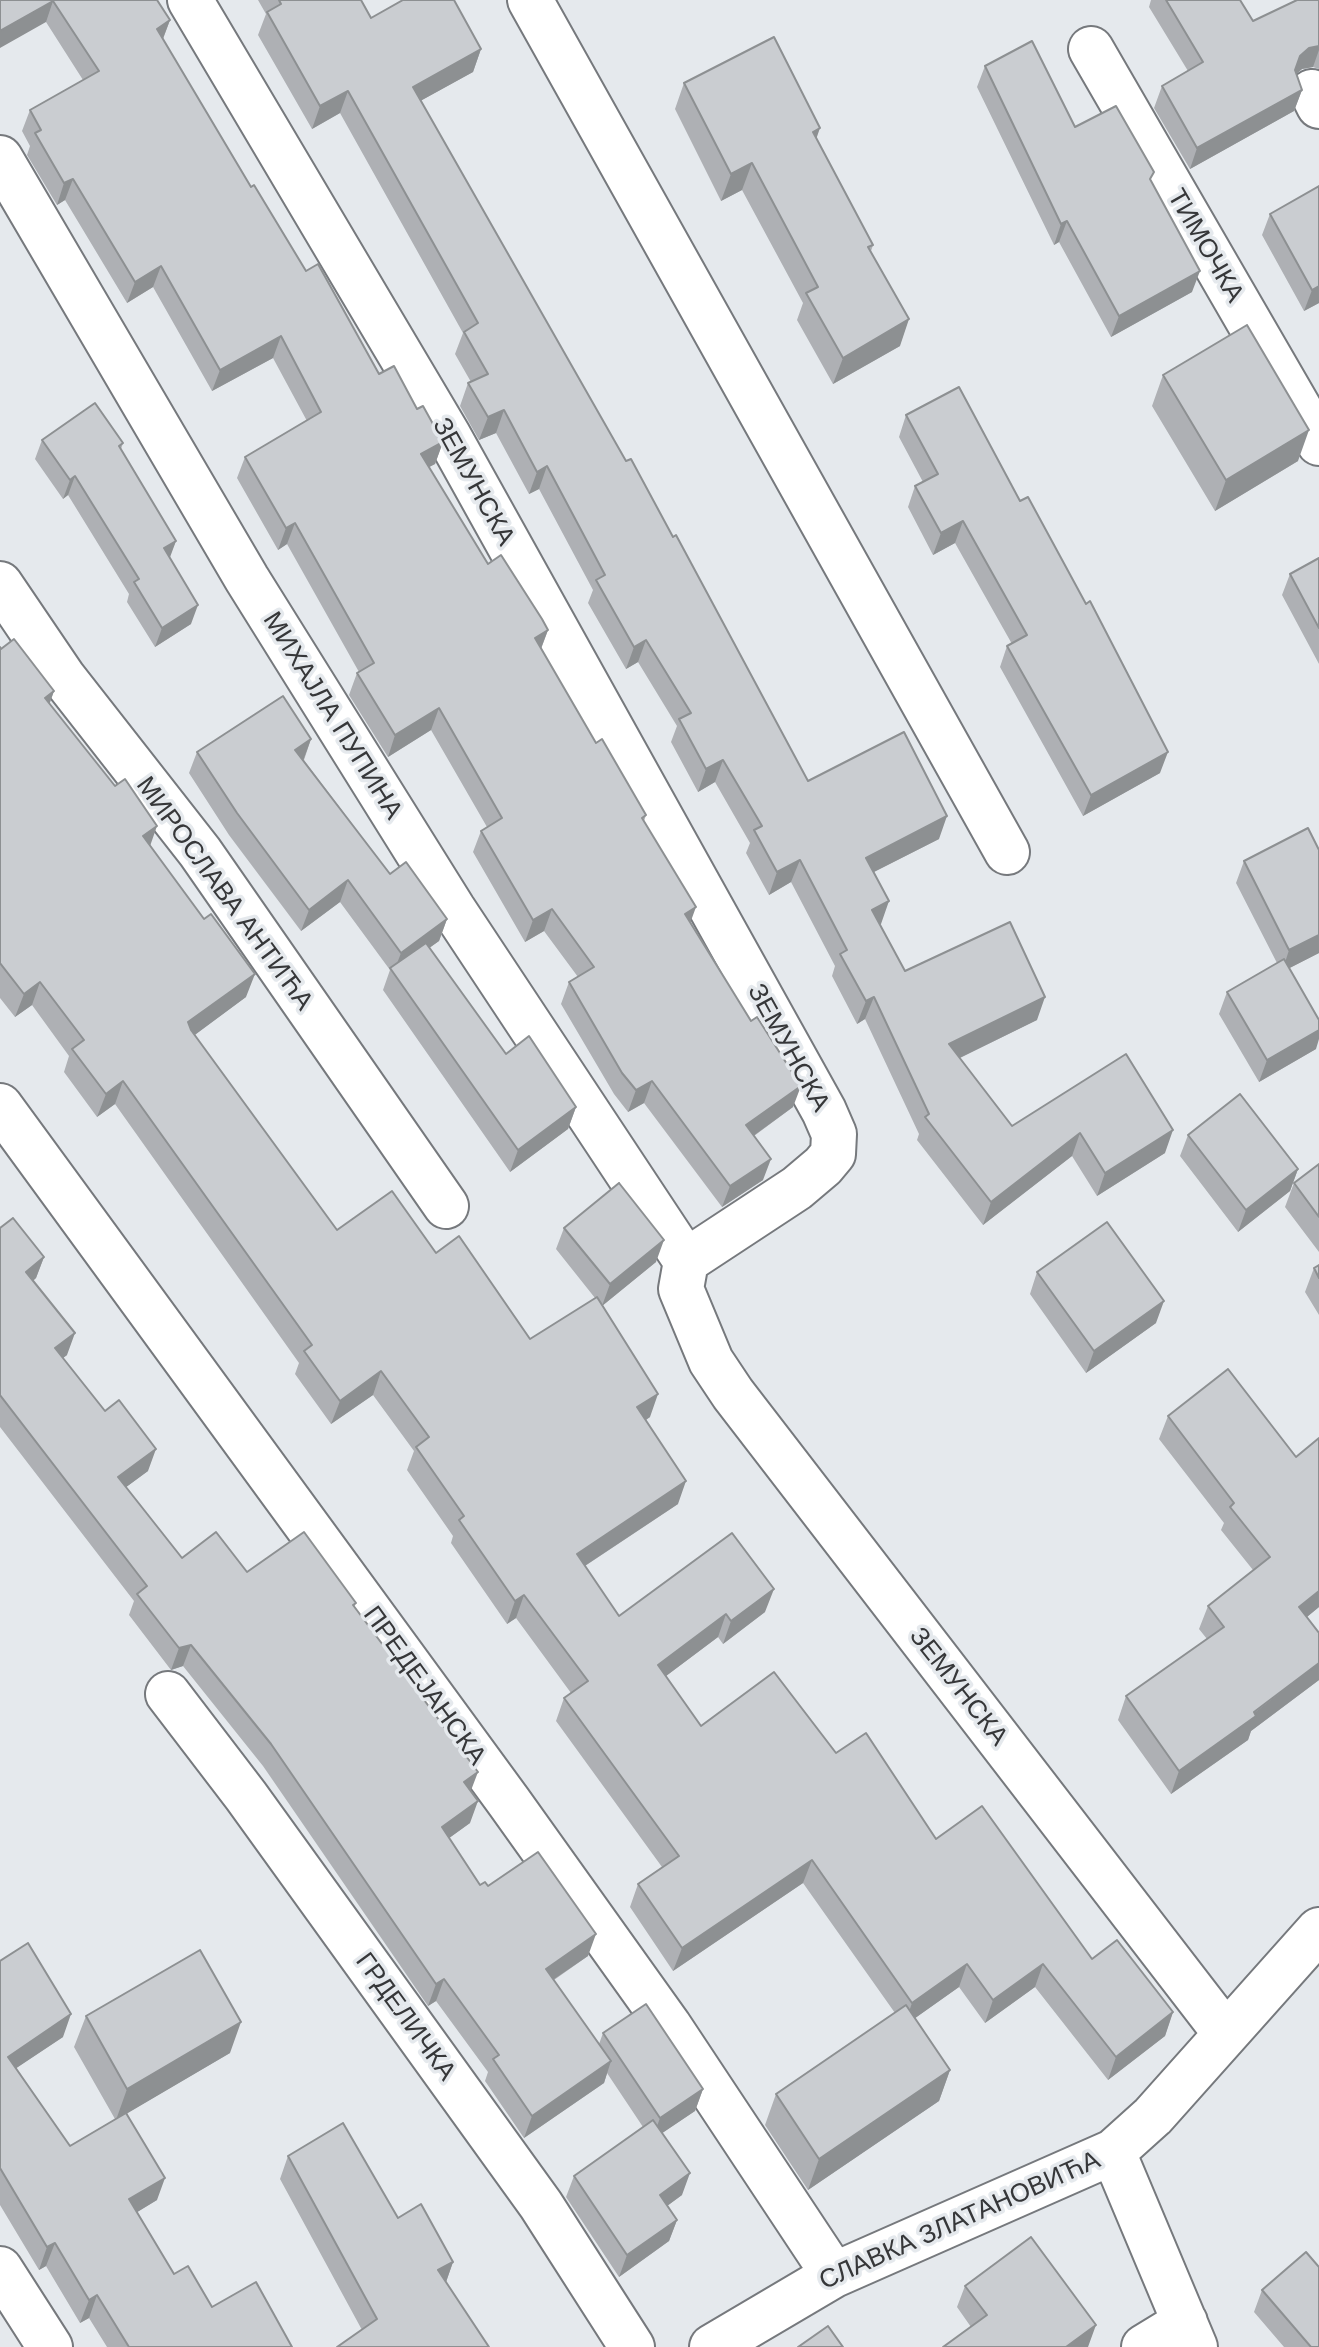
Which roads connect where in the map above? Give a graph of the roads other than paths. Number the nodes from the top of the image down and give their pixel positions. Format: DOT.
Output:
graph roads {
  1 [pos="190,0"];
  2 [pos="530,0"];
  3 [pos="1091,49"];
  4 [pos="0,158"];
  5 [pos="1319,443"];
  6 [pos="0,584"];
  7 [pos="1007,852"];
  8 [pos="0,1106"];
  9 [pos="446,1206"];
  10 [pos="686,1261"];
  11 [pos="168,1694"];
  12 [pos="1319,1930"];
  13 [pos="1226,2034"];
  14 [pos="1113,2152"];
  15 [pos="0,2269"];
  16 [pos="834,2275"];
  17 [pos="1190,2334"];
  18 [pos="50,2347"];
  19 [pos="632,2347"];
  20 [pos="712,2347"];
  21 [pos="1144,2347"];
  1 -- 10 [label="street, ЗЕМУНСКА"];
  2 -- 7 [label="street"];
  3 -- 5 [label="street, ТИМОЧКА"];
  4 -- 10 [label="street, МИХАЈЛА ПУПИНА"];
  6 -- 9 [label="street, МИРОСЛАВА АНТИЋА"];
  8 -- 16 [label="street, ПРЕДЕЈАНСКА"];
  10 -- 13 [label="street, ЗЕМУНСКА"];
  11 -- 19 [label="street, ГРДЕЛИЧКА"];
  12 -- 13 [label="street, СЛАВКА ЗЛАТАНОВИЋА"];
  13 -- 14 [label="street, СЛАВКА ЗЛАТАНОВИЋА"];
  14 -- 16 [label="street, СЛАВКА ЗЛАТАНОВИЋА"];
  14 -- 17 [label="street"];
  15 -- 18 [label="street"];
  16 -- 20 [label="street, СЛАВКА ЗЛАТАНОВИЋА"];
  17 -- 21 [label="street"];
}
